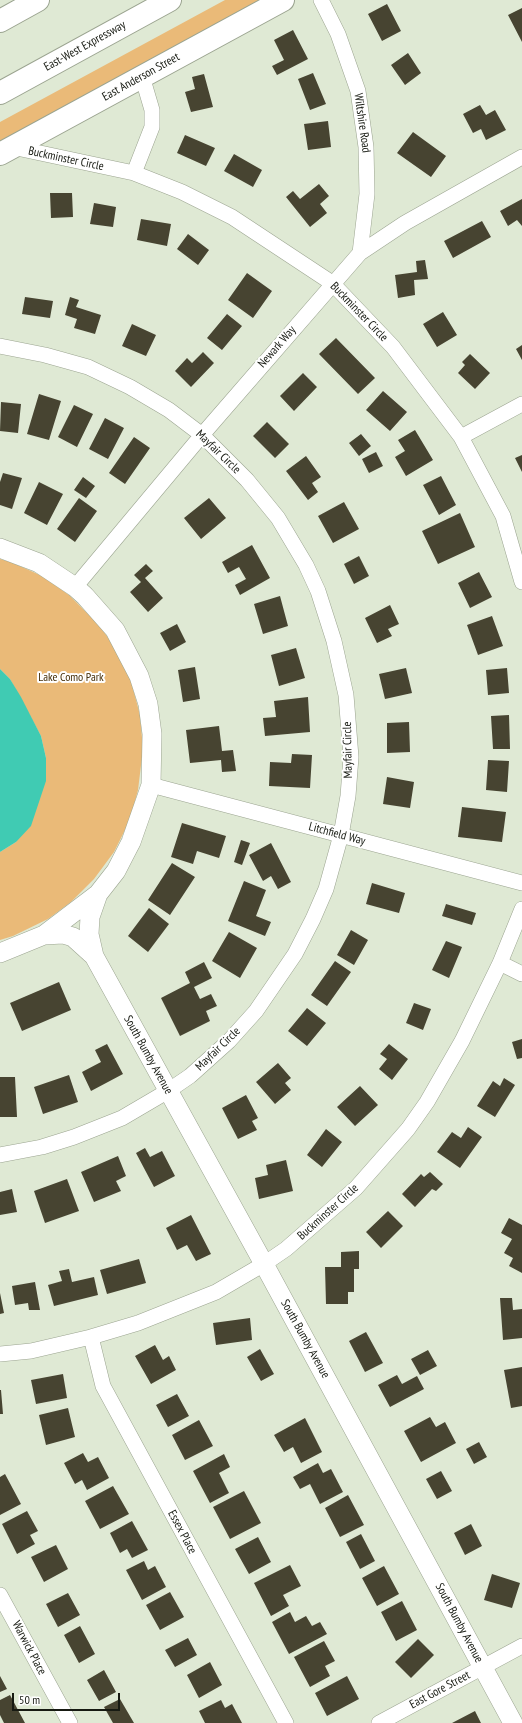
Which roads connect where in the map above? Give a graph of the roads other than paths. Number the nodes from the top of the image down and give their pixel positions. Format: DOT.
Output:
graph roads {
  1 [pos="38,0"];
  2 [pos="170,0"];
  3 [pos="283,0"];
  4 [pos="321,0"];
  5 [pos="0,21"];
  6 [pos="142,76"];
  7 [pos="0,93"];
  8 [pos="6,150"];
  9 [pos="522,157"];
  10 [pos="134,173"];
  11 [pos="360,253"];
  12 [pos="332,283"];
  13 [pos="0,346"];
  14 [pos="522,404"];
  15 [pos="202,435"];
  16 [pos="461,437"];
  17 [pos="0,548"];
  18 [pos="522,582"];
  19 [pos="75,587"];
  20 [pos="151,785"];
  21 [pos="341,835"];
  22 [pos="522,883"];
  23 [pos="98,894"];
  24 [pos="522,909"];
  25 [pos="44,935"];
  26 [pos="0,952"];
  27 [pos="94,956"];
  28 [pos="500,963"];
  29 [pos="522,974"];
  30 [pos="168,1091"];
  31 [pos="0,1155"];
  32 [pos="264,1264"];
  33 [pos="91,1337"];
  34 [pos="0,1354"];
  35 [pos="0,1595"];
  36 [pos="522,1646"];
  37 [pos="483,1667"];
  38 [pos="70,1723"];
  39 [pos="286,1723"];
  40 [pos="379,1723"];
  41 [pos="514,1723"];
  1 -- 5 [label="main road"];
  2 -- 7 [label="main road, East-West Expressway"];
  3 -- 6 [label="main road, East Anderson Street"];
  4 -- 11 [label="street, Wiltshire Road"];
  6 -- 8 [label="main road, East Anderson Street"];
  6 -- 10 [label="street"];
  8 -- 10 [label="street, Buckminster Circle"];
  9 -- 11 [label="street, Newark Way"];
  10 -- 12 [label="street, Buckminster Circle"];
  11 -- 12 [label="street, Newark Way"];
  12 -- 15 [label="street, Newark Way"];
  12 -- 16 [label="street, Buckminster Circle"];
  13 -- 15 [label="street, Mayfair Circle"];
  14 -- 16 [label="street"];
  15 -- 19 [label="street, Newark Way"];
  15 -- 21 [label="street, Mayfair Circle"];
  16 -- 18 [label="street, Buckminster Circle"];
  17 -- 19 [label="street"];
  19 -- 20 [label="street"];
  20 -- 21 [label="street, Litchfield Way"];
  20 -- 23 [label="street"];
  21 -- 22 [label="street, Litchfield Way"];
  21 -- 30 [label="street, Mayfair Circle"];
  23 -- 25 [label="street"];
  23 -- 27 [label="street, South Bumby Avenue"];
  24 -- 28 [label="street, Buckminster Circle"];
  25 -- 26 [label="street"];
  25 -- 27 [label="street, South Bumby Avenue"];
  27 -- 30 [label="street, South Bumby Avenue"];
  28 -- 29 [label="street"];
  28 -- 32 [label="street, Buckminster Circle"];
  30 -- 31 [label="street, Mayfair Circle"];
  30 -- 32 [label="street, South Bumby Avenue"];
  32 -- 33 [label="street, Buckminster Circle"];
  32 -- 37 [label="street, South Bumby Avenue"];
  33 -- 34 [label="street, Buckminster Circle"];
  33 -- 39 [label="street, Essex Place"];
  35 -- 38 [label="street, Warwick Place"];
  36 -- 37 [label="street, East Gore Street"];
  37 -- 40 [label="street, East Gore Street"];
  37 -- 41 [label="street, South Bumby Avenue"];
}
